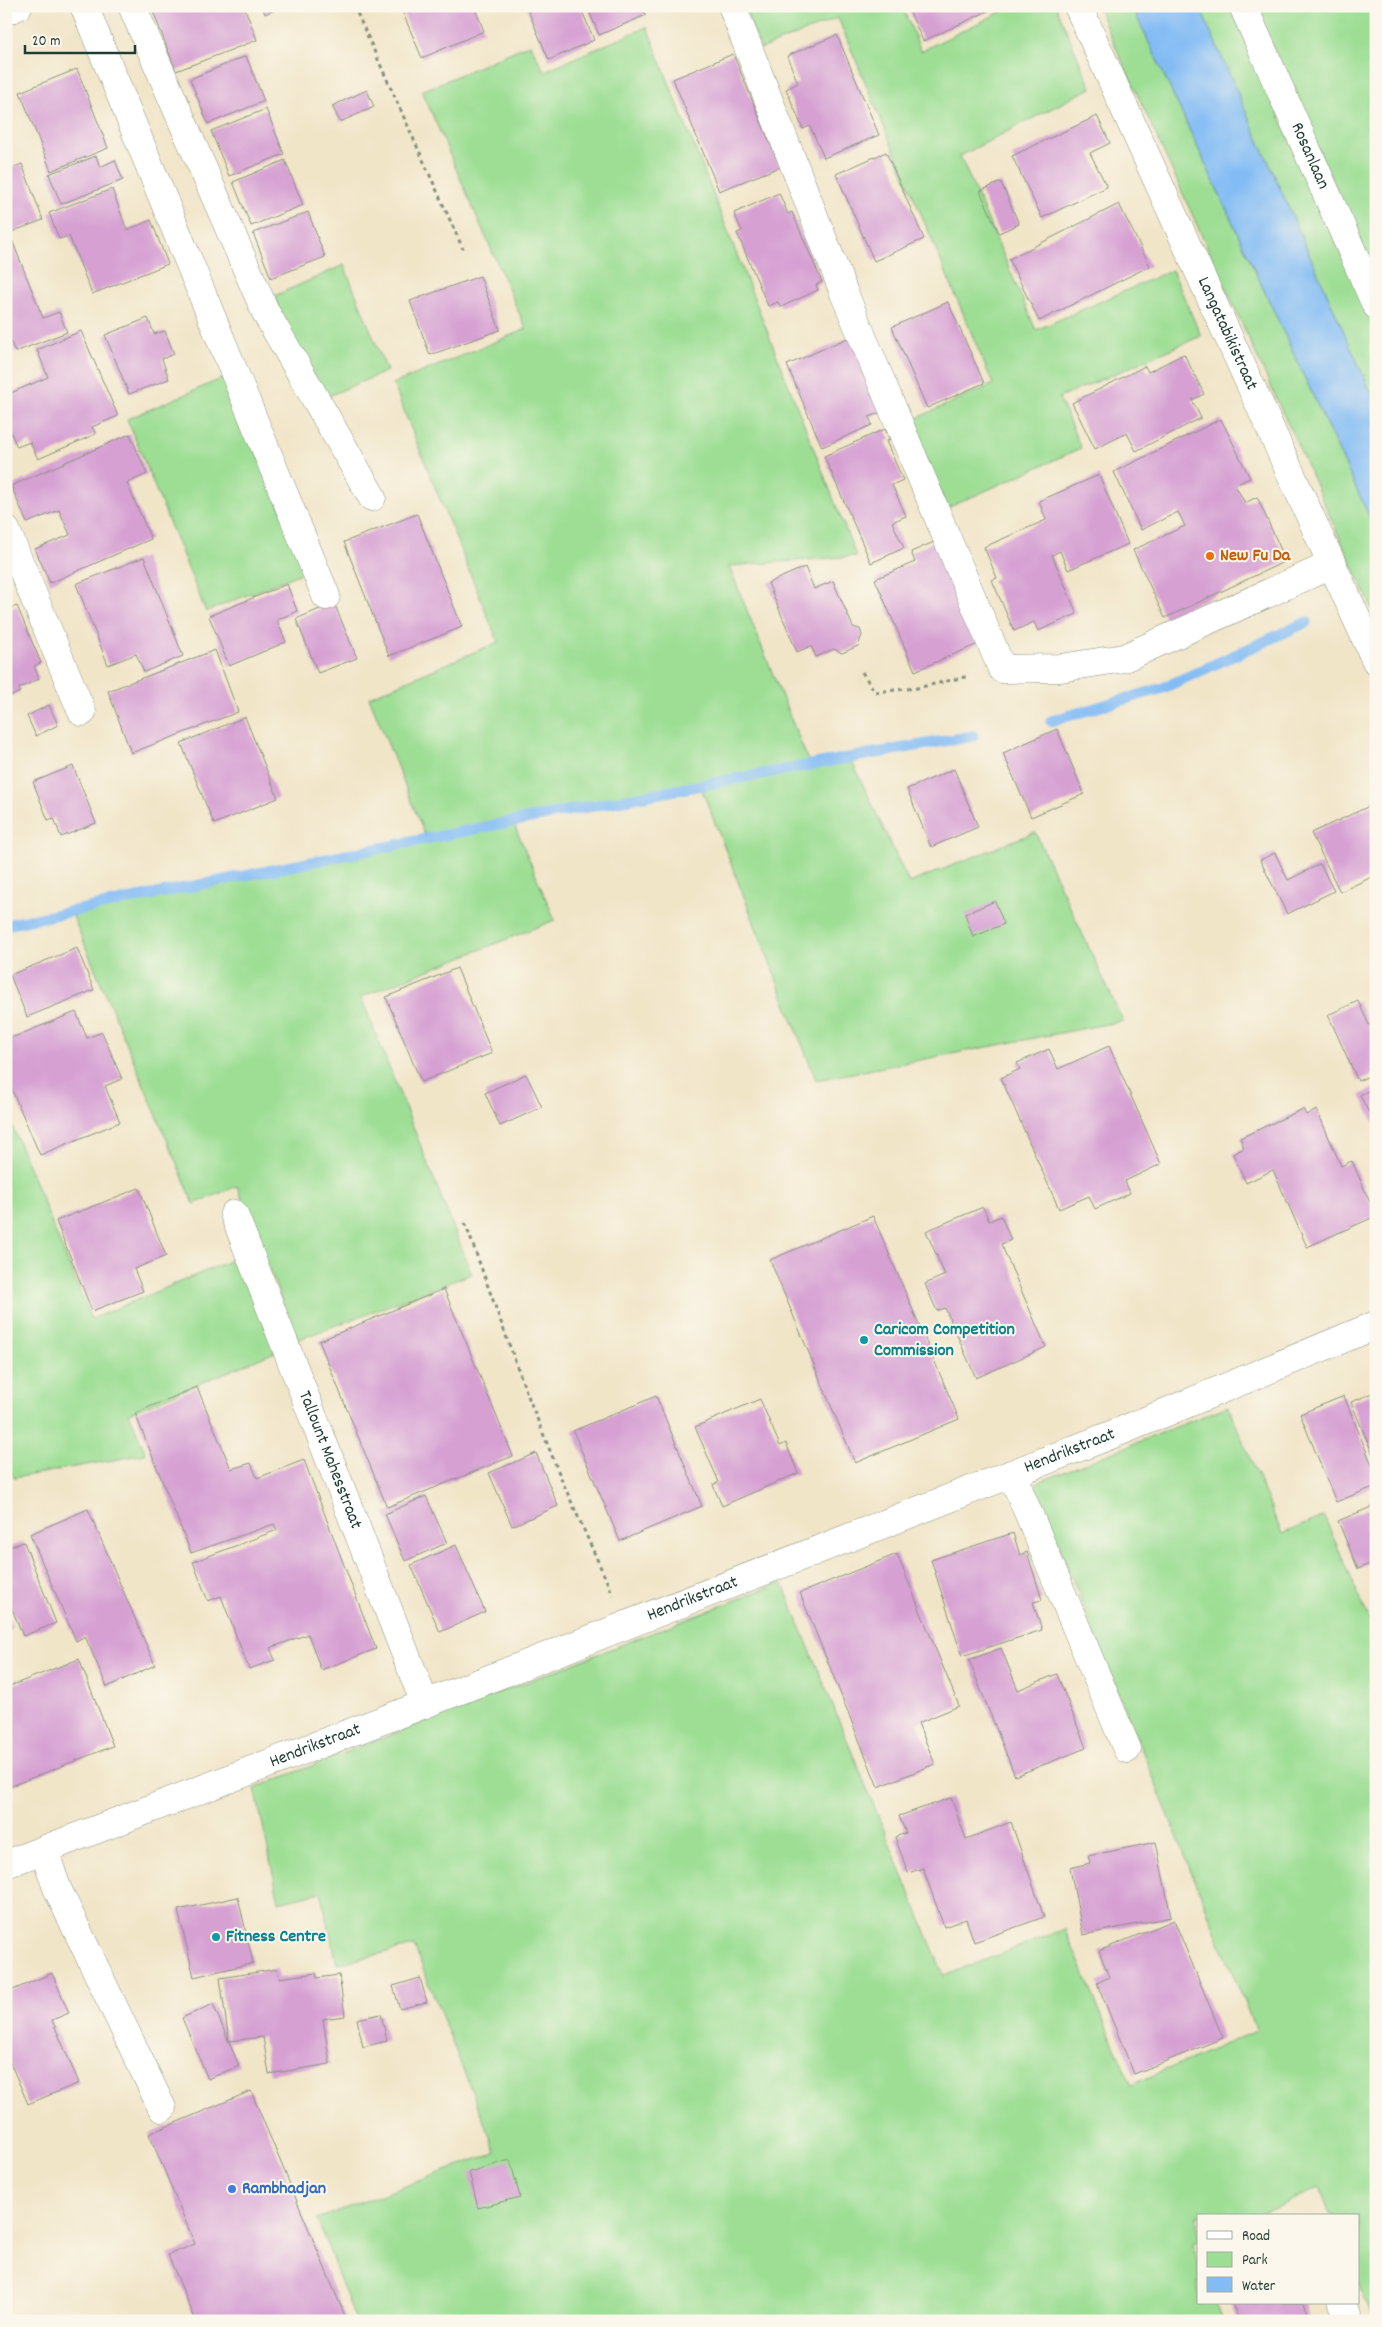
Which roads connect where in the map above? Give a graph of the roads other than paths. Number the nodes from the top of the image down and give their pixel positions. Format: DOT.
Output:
graph roads {
  1 [pos="18,6"];
  2 [pos="84,6"];
  3 [pos="132,6"];
  4 [pos="732,6"];
  5 [pos="1078,6"];
  6 [pos="1243,6"];
  7 [pos="6,11"];
  8 [pos="1376,306"];
  9 [pos="372,497"];
  10 [pos="6,530"];
  11 [pos="1333,564"];
  12 [pos="326,596"];
  13 [pos="1376,661"];
  14 [pos="82,712"];
  15 [pos="234,1214"];
  16 [pos="1376,1325"];
  17 [pos="1012,1474"];
  18 [pos="425,1704"];
  19 [pos="1127,1749"];
  20 [pos="44,1850"];
  21 [pos="6,1864"];
  22 [pos="162,2108"];
  23 [pos="1342,2304"];
  24 [pos="1349,2321"];
  1 -- 7 [label="street"];
  2 -- 12 [label="street"];
  3 -- 9 [label="street"];
  4 -- 11 [label="street"];
  5 -- 11 [label="street, Langatabikistraat"];
  6 -- 8 [label="street, Rosanlaan"];
  10 -- 14 [label="street"];
  11 -- 13 [label="street, Langatabikistraat"];
  15 -- 18 [label="street, Tallount Mahesstraat"];
  16 -- 17 [label="street, Hendrikstraat"];
  17 -- 18 [label="street, Hendrikstraat"];
  17 -- 19 [label="street"];
  18 -- 20 [label="street, Hendrikstraat"];
  20 -- 21 [label="street, Hendrikstraat"];
  20 -- 22 [label="street"];
  23 -- 24 [label="street"];
}
